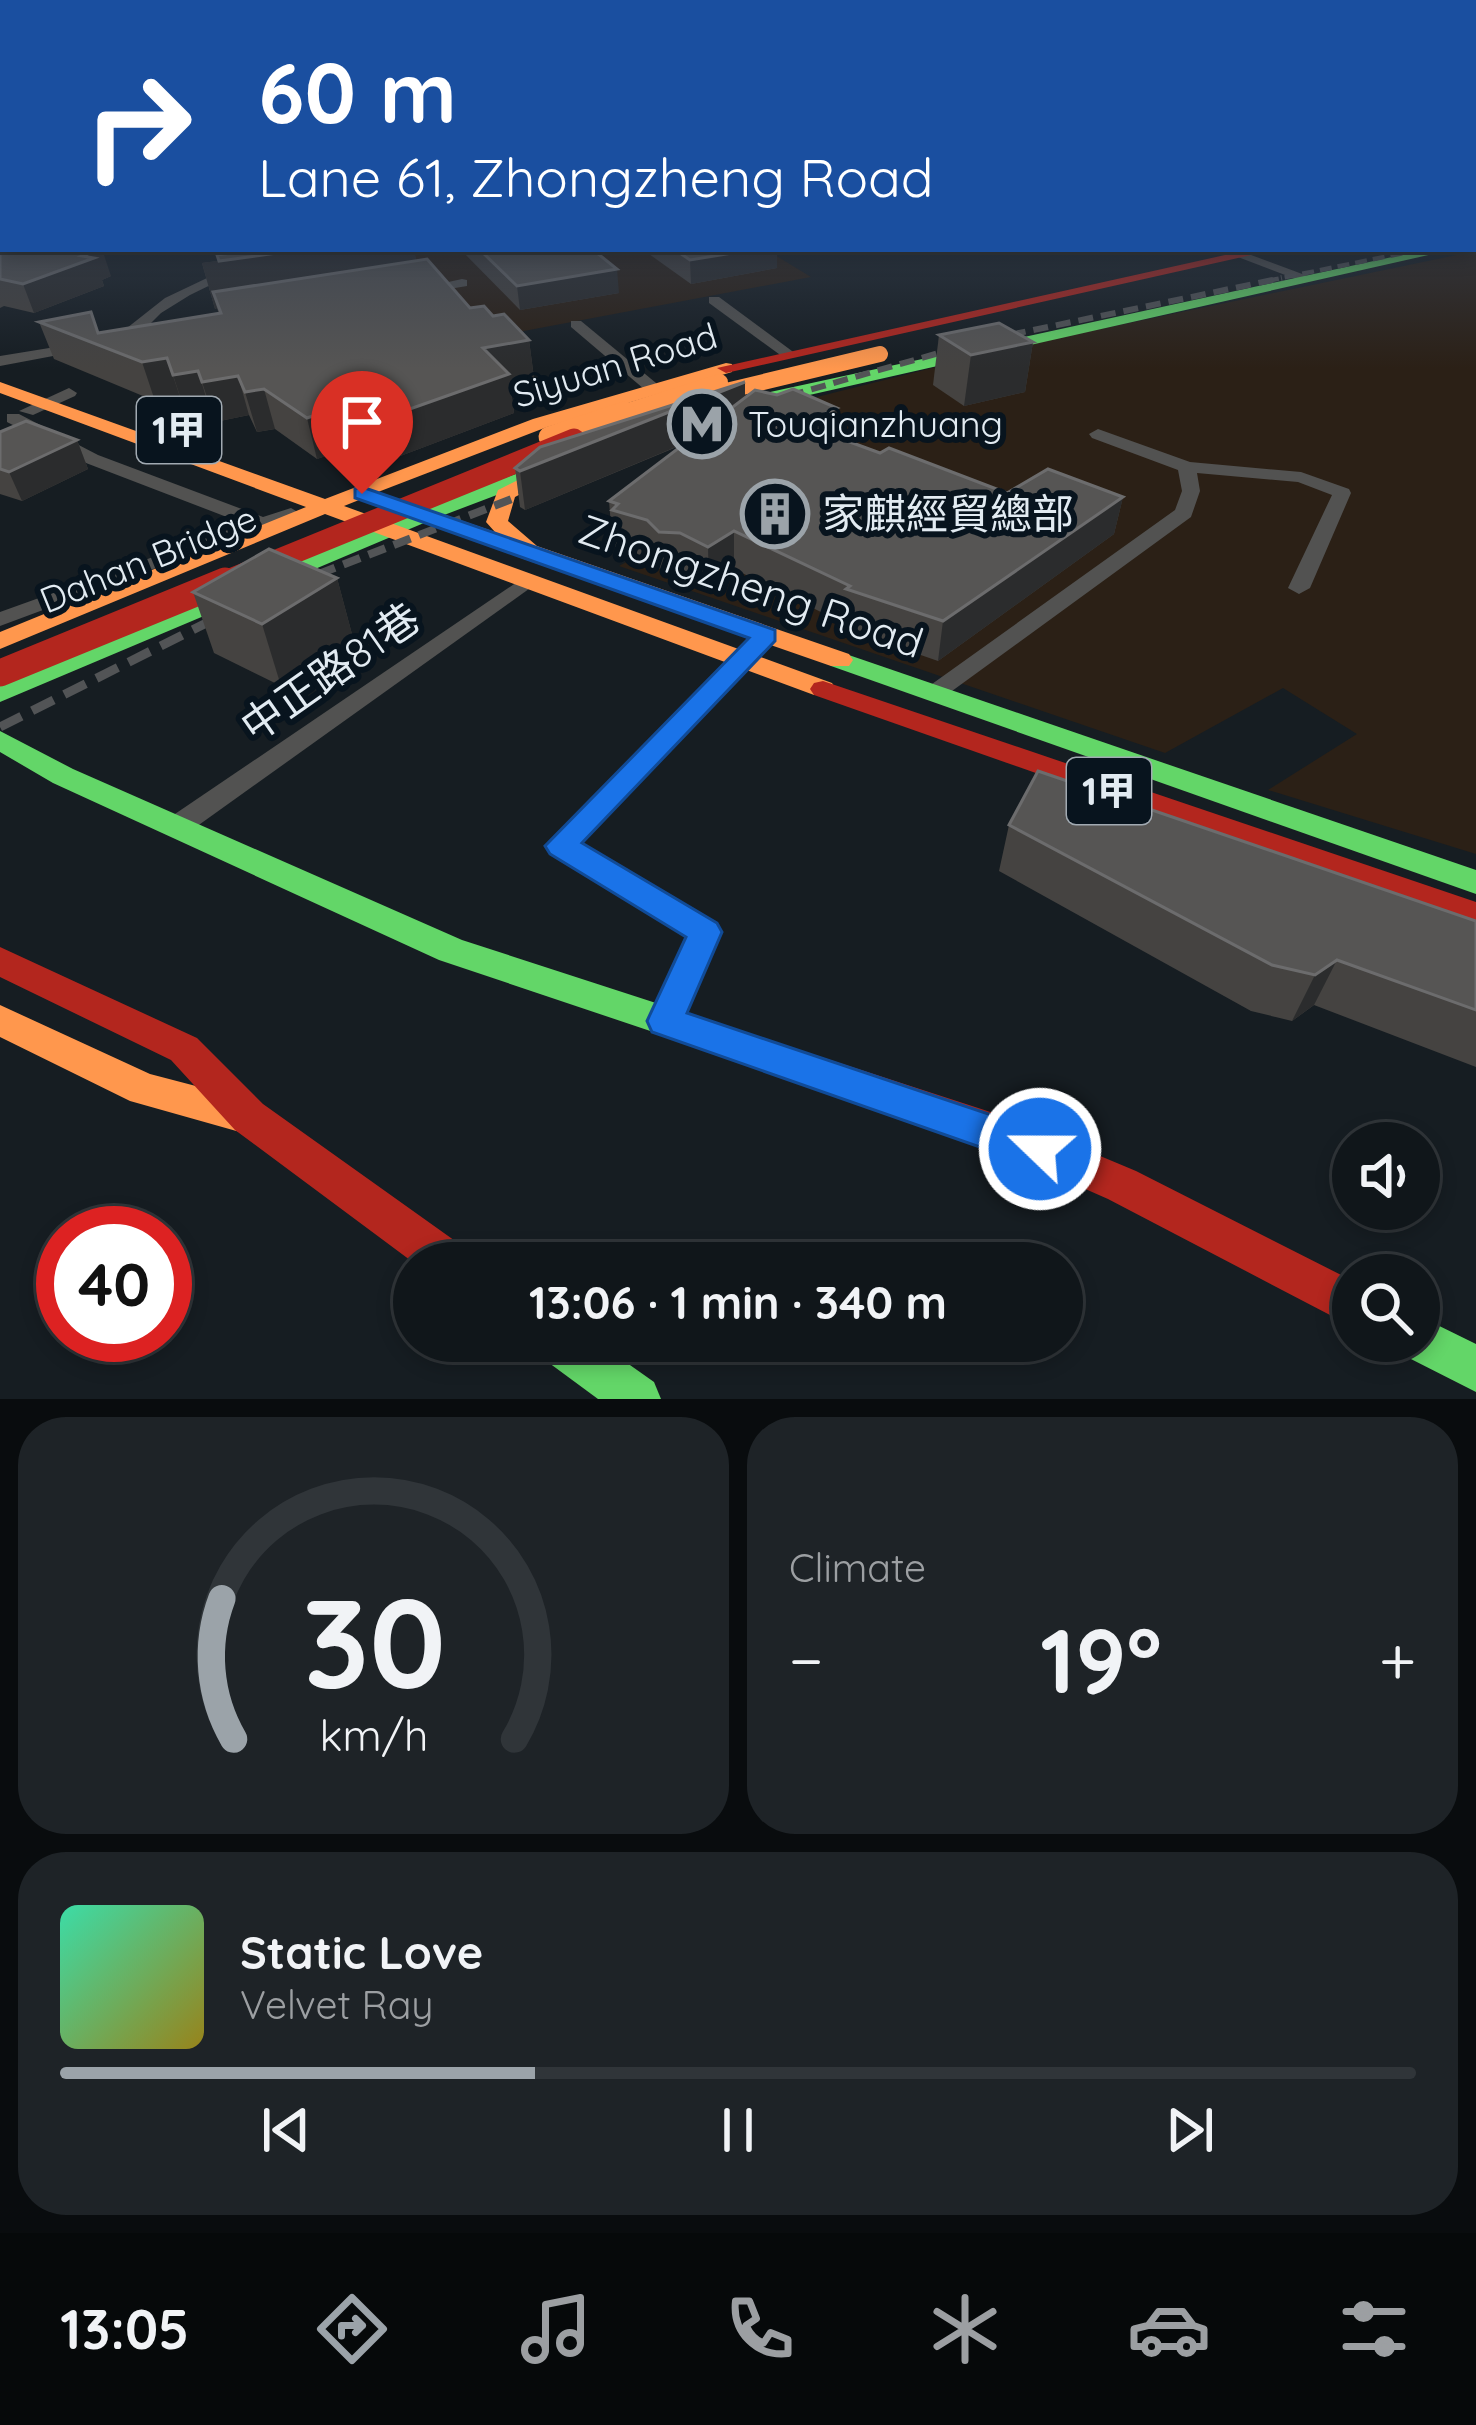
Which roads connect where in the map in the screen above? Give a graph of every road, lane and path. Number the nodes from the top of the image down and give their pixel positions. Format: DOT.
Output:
graph roads {
  1 [pos="272,252"];
  2 [pos="1306,252"];
  3 [pos="1323,252"];
  4 [pos="1433,252"];
  5 [pos="1254,257"];
  6 [pos="1306,278"];
  7 [pos="462,283"];
  8 [pos="393,294"];
  9 [pos="714,300"];
  10 [pos="1110,302"];
  11 [pos="1051,321"];
  12 [pos="575,323"];
  13 [pos="917,325"];
  14 [pos="161,330"];
  15 [pos="138,333"];
  16 [pos="874,351"];
  17 [pos="788,354"];
  18 [pos="0,365"];
  19 [pos="650,386"];
  20 [pos="0,388"];
  21 [pos="57,399"];
  22 [pos="559,415"];
  23 [pos="6,420"];
  24 [pos="1098,434"];
  25 [pos="495,439"];
  26 [pos="624,442"];
  27 [pos="553,466"];
  28 [pos="1187,467"];
  29 [pos="358,492"];
  30 [pos="322,505"];
  31 [pos="424,515"];
  32 [pos="386,531"];
  33 [pos="253,532"];
  34 [pos="203,557"];
  35 [pos="529,568"];
  36 [pos="1299,588"];
  37 [pos="0,619"];
  38 [pos="0,632"];
  39 [pos="766,636"];
  40 [pos="0,641"];
  41 [pos="0,657"];
  42 [pos="743,662"];
  43 [pos="0,674"];
  44 [pos="933,694"];
  45 [pos="0,698"];
  46 [pos="0,740"];
  47 [pos="178,825"];
  48 [pos="1476,882"];
  49 [pos="1476,916"];
  50 [pos="0,961"];
  51 [pos="0,1020"];
  52 [pos="665,1021"];
  53 [pos="249,1117"];
  54 [pos="421,1242"];
  55 [pos="1332,1294"];
  56 [pos="1440,1350"];
  57 [pos="586,1362"];
  58 [pos="1476,1369"];
  59 [pos="637,1399"];
  1 -- 15 [label="street"];
  2 -- 5 [label="main road, Siyuan Road"];
  3 -- 5 [label="main road, Siyuan Road"];
  4 -- 6 [label="main road, Siyuan Road"];
  5 -- 6 [label="street"];
  5 -- 10 [label="main road, Siyuan Road"];
  5 -- 11 [label="main road, Siyuan Road"];
  5 -- 13 [label="main road, Siyuan Road"];
  6 -- 11 [label="main road, Siyuan Road"];
  7 -- 8 [label="street"];
  9 -- 17 [label="street"];
  10 -- 11 [label="main road"];
  10 -- 16 [label="main road, Siyuan Road"];
  11 -- 13 [label="main road"];
  11 -- 16 [label="main road, Siyuan Road"];
  11 -- 26 [label="main road, Siyuan Road"];
  12 -- 19 [label="street"];
  13 -- 17 [label="main road, Siyuan Road"];
  14 -- 15 [label="street"];
  15 -- 18 [label="street"];
  16 -- 41 [label="main road, Dahan Bridge, bridge"];
  16 -- 43 [label="main road, Dahan Bridge, bridge"];
  17 -- 19 [label="main road, Siyuan Road"];
  18 -- 21 [label="main road, Zhongzheng Road / 1甲"];
  19 -- 22 [label="main road, Siyuan Road"];
  20 -- 21 [label="main road, Zhongzheng Road / 1甲"];
  21 -- 23 [label="street"];
  21 -- 29 [label="main road, Zhongzheng Road / 1甲"];
  21 -- 30 [label="main road, Zhongzheng Road / 1甲"];
  22 -- 25 [label="main road, Siyuan Road"];
  22 -- 26 [label="main road"];
  23 -- 33 [label="street"];
  24 -- 28 [label="street"];
  25 -- 27 [label="main road"];
  25 -- 29 [label="main road, Siyuan Road"];
  26 -- 27 [label="main road, Siyuan Road"];
  26 -- 35 [label="main road"];
  27 -- 31 [label="main road, Siyuan Road"];
  28 -- 36 [label="street"];
  28 -- 44 [label="street"];
  29 -- 30 [label="main road, Siyuan Road"];
  29 -- 31 [label="main road, Zhongzheng Road / 1甲"];
  30 -- 32 [label="main road, Zhongzheng Road / 1甲"];
  30 -- 33 [label="main road, Siyuan Road"];
  31 -- 32 [label="main road, Siyuan Road"];
  31 -- 35 [label="main road, Zhongzheng Road / 1甲"];
  32 -- 35 [label="main road, Zhongzheng Road / 1甲"];
  32 -- 45 [label="street, Siyuan Road"];
  32 -- 45 [label="main road"];
  33 -- 34 [label="main road, Siyuan Road"];
  33 -- 37 [label="street"];
  34 -- 38 [label="street"];
  34 -- 40 [label="main road, Siyuan Road"];
  35 -- 39 [label="main road, Zhongzheng Road / 1甲"];
  35 -- 42 [label="main road, Zhongzheng Road / 1甲"];
  35 -- 47 [label="street, 中正路81巷"];
  39 -- 42 [label="street"];
  39 -- 44 [label="main road, Zhongzheng Road / 1甲"];
  42 -- 49 [label="main road, Zhongzheng Road / 1甲"];
  42 -- 52 [label="street"];
  44 -- 48 [label="main road, Zhongzheng Road / 1甲"];
  46 -- 47 [label="main road"];
  47 -- 52 [label="main road"];
  50 -- 53 [label="main road"];
  51 -- 53 [label="main road"];
  52 -- 55 [label="main road"];
  53 -- 54 [label="main road"];
  56 -- 58 [label="main road"];
  57 -- 59 [label="main road"];
}
